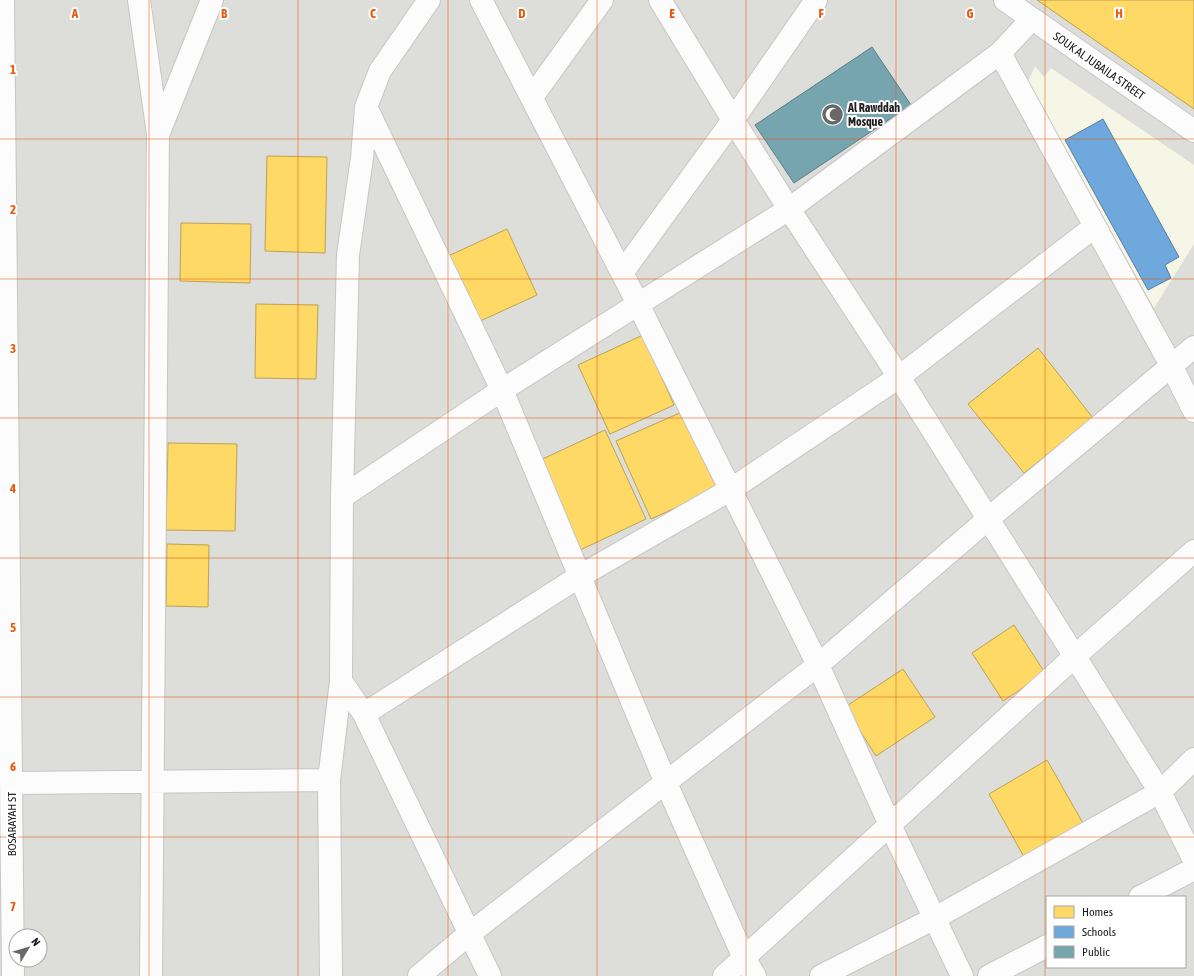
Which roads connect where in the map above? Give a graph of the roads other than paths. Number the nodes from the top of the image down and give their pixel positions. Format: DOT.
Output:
graph roads {
  1 [pos="2,0"];
  2 [pos="139,0"];
  3 [pos="212,0"];
  4 [pos="429,0"];
  5 [pos="481,0"];
  6 [pos="602,0"];
  7 [pos="660,0"];
  8 [pos="816,0"];
  9 [pos="1005,0"];
  10 [pos="1032,19"];
  11 [pos="1000,53"];
  12 [pos="532,97"];
  13 [pos="366,107"];
  14 [pos="733,120"];
  15 [pos="1194,131"];
  16 [pos="158,136"];
  17 [pos="789,209"];
  18 [pos="1094,227"];
  19 [pos="622,274"];
  20 [pos="638,304"];
  21 [pos="1194,347"];
  22 [pos="1172,367"];
  23 [pos="899,377"];
  24 [pos="502,390"];
  25 [pos="1194,411"];
  26 [pos="730,490"];
  27 [pos="342,497"];
  28 [pos="988,519"];
  29 [pos="1194,551"];
  30 [pos="580,576"];
  31 [pos="1074,657"];
  32 [pos="818,665"];
  33 [pos="341,682"];
  34 [pos="364,714"];
  35 [pos="1194,759"];
  36 [pos="329,780"];
  37 [pos="152,781"];
  38 [pos="12,783"];
  39 [pos="666,783"];
  40 [pos="1160,792"];
  41 [pos="890,825"];
  42 [pos="1194,860"];
  43 [pos="1194,869"];
  44 [pos="1142,896"];
  45 [pos="935,918"];
  46 [pos="470,934"];
  47 [pos="1046,947"];
  48 [pos="750,967"];
  49 [pos="13,976"];
  50 [pos="151,976"];
  51 [pos="331,976"];
  52 [pos="419,976"];
  53 [pos="490,976"];
  54 [pos="724,976"];
  55 [pos="821,976"];
  56 [pos="962,976"];
  57 [pos="989,976"];
  1 -- 38 [label="street, BOSARAYAH ST"];
  2 -- 16 [label="street"];
  3 -- 16 [label="street"];
  4 -- 13 [label="street"];
  5 -- 12 [label="street"];
  6 -- 12 [label="street"];
  7 -- 14 [label="street"];
  8 -- 14 [label="street"];
  9 -- 10 [label="street, SOUK AL JUBAILA STREET"];
  10 -- 11 [label="street"];
  10 -- 15 [label="street, SOUK AL JUBAILA STREET"];
  11 -- 17 [label="street"];
  11 -- 18 [label="street"];
  12 -- 19 [label="street"];
  13 -- 24 [label="street"];
  13 -- 27 [label="street"];
  14 -- 17 [label="street"];
  14 -- 19 [label="street"];
  16 -- 37 [label="street"];
  17 -- 20 [label="street"];
  17 -- 23 [label="street"];
  18 -- 22 [label="street"];
  18 -- 23 [label="street"];
  19 -- 20 [label="street"];
  20 -- 24 [label="street"];
  20 -- 26 [label="street"];
  21 -- 22 [label="street"];
  22 -- 25 [label="street"];
  22 -- 28 [label="street"];
  23 -- 26 [label="street"];
  23 -- 28 [label="street"];
  24 -- 27 [label="street"];
  24 -- 30 [label="street"];
  26 -- 30 [label="street"];
  26 -- 32 [label="street"];
  27 -- 33 [label="street"];
  28 -- 31 [label="street"];
  28 -- 32 [label="street"];
  29 -- 31 [label="street"];
  30 -- 34 [label="street"];
  30 -- 39 [label="street"];
  31 -- 40 [label="street"];
  31 -- 41 [label="street"];
  32 -- 39 [label="street"];
  32 -- 41 [label="street"];
  33 -- 34 [label="street"];
  33 -- 36 [label="street"];
  34 -- 46 [label="street"];
  35 -- 40 [label="street"];
  36 -- 37 [label="street"];
  36 -- 51 [label="street"];
  37 -- 38 [label="street"];
  37 -- 50 [label="street"];
  38 -- 49 [label="street, BOSARAYAH ST"];
  39 -- 46 [label="street"];
  39 -- 48 [label="street"];
  40 -- 42 [label="street"];
  40 -- 45 [label="street"];
  41 -- 45 [label="street"];
  41 -- 48 [label="street"];
  43 -- 44 [label="street"];
  45 -- 55 [label="street"];
  45 -- 56 [label="street"];
  46 -- 52 [label="street"];
  46 -- 53 [label="street"];
  47 -- 57 [label="street"];
  48 -- 54 [label="street"];
}
